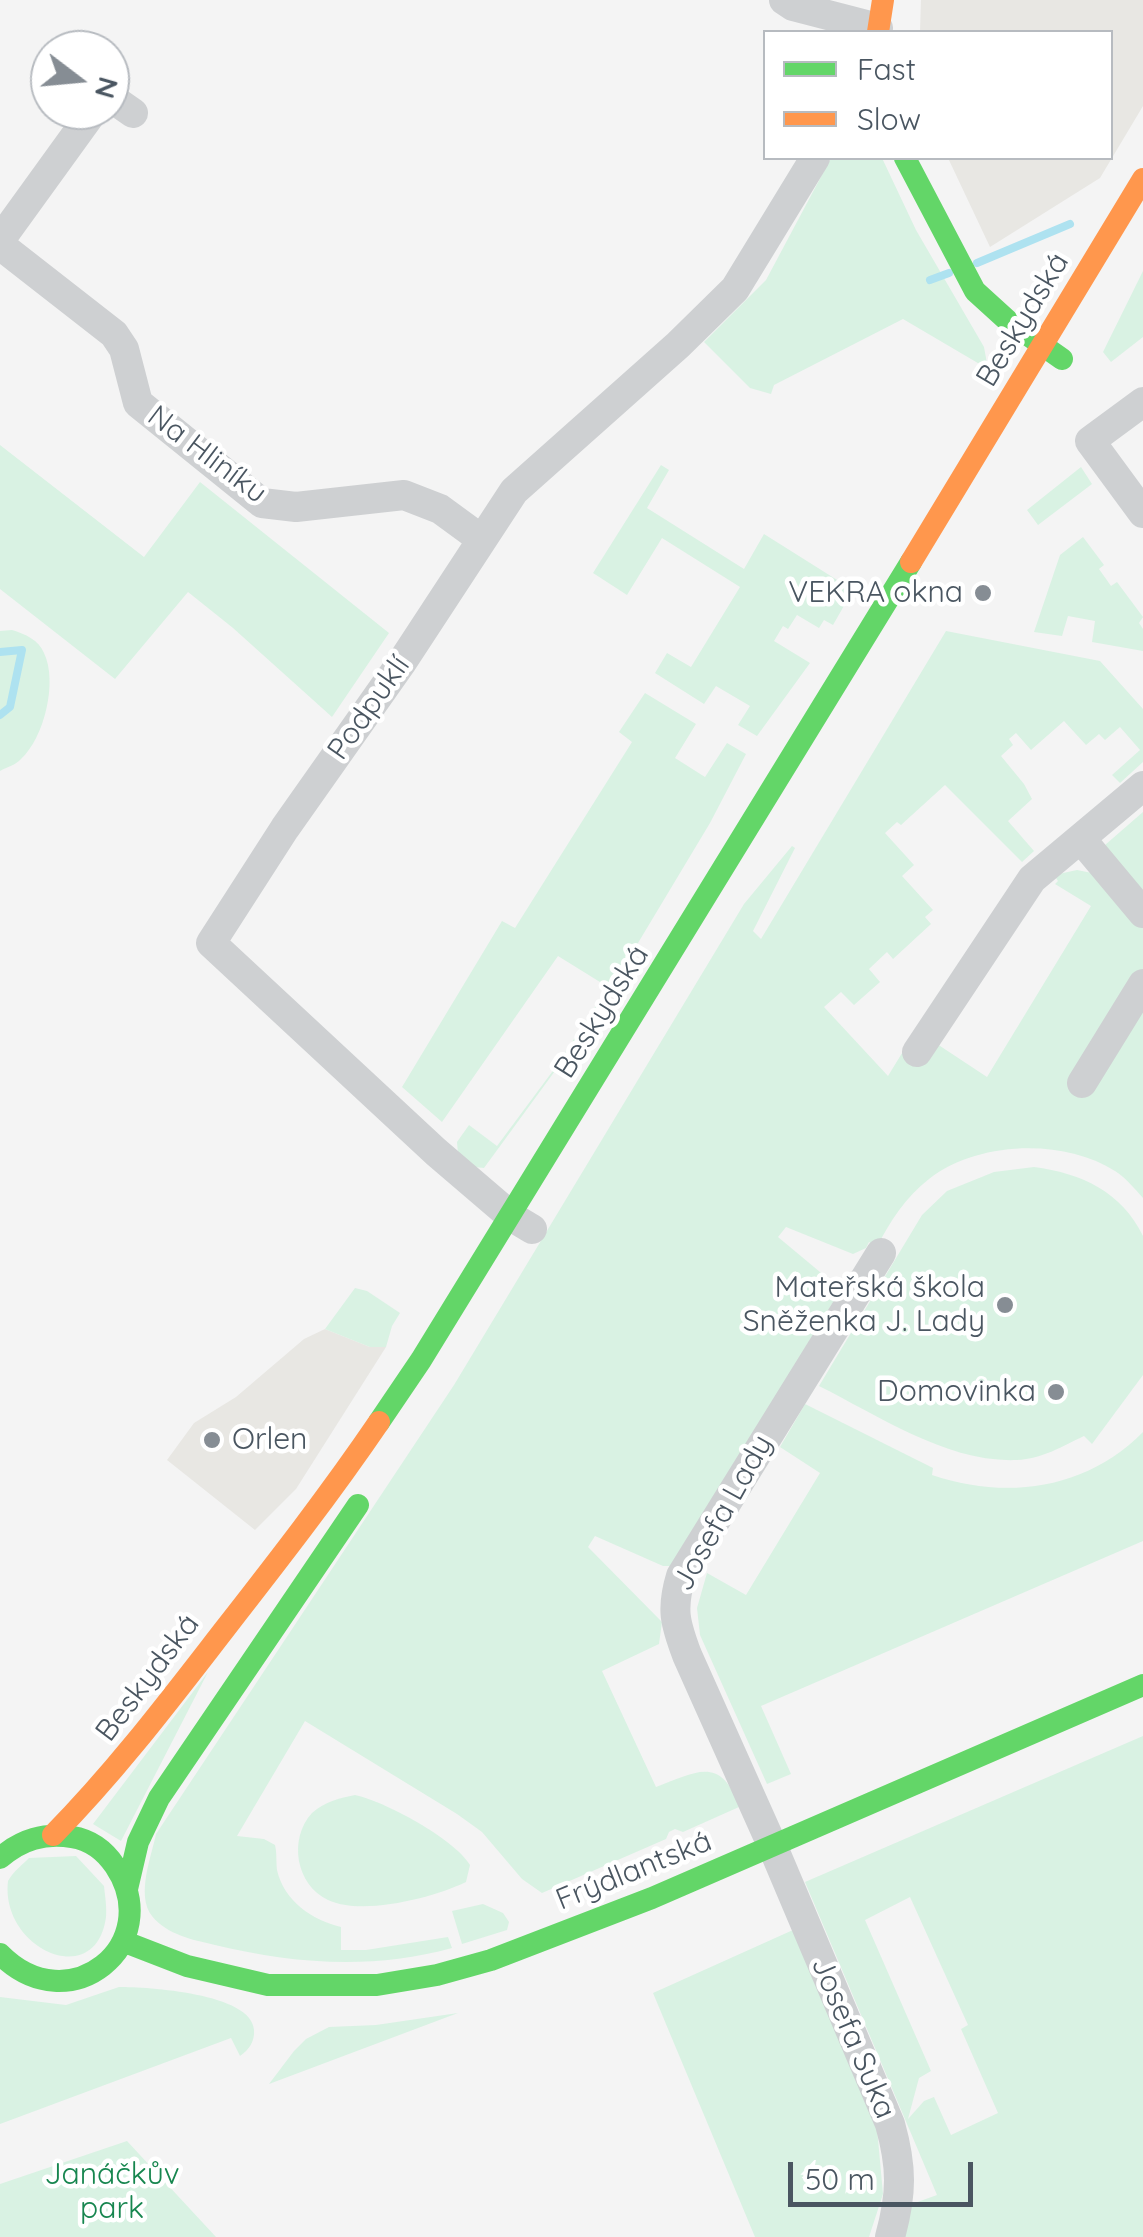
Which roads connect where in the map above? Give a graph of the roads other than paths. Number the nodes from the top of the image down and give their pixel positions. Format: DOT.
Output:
graph roads {
  1 [pos="784,0"];
  2 [pos="880,20"];
  3 [pos="80,130"];
  4 [pos="814,160"];
  5 [pos="906,160"];
  6 [pos="1143,179"];
  7 [pos="0,243"];
  8 [pos="1057,355"];
  9 [pos="1143,402"];
  10 [pos="1143,513"];
  11 [pos="481,540"];
  12 [pos="1143,786"];
  13 [pos="1081,839"];
  14 [pos="1143,913"];
  15 [pos="1143,984"];
  16 [pos="917,1052"];
  17 [pos="1082,1083"];
  18 [pos="527,1226"];
  19 [pos="881,1253"];
  20 [pos="366,1491"];
  21 [pos="1143,1685"];
  22 [pos="53,1834"];
  23 [pos="772,1845"];
  24 [pos="0,1858"];
  25 [pos="127,1890"];
  26 [pos="125,1942"];
  27 [pos="0,1954"];
  28 [pos="34,1978"];
  29 [pos="0,1980"];
  30 [pos="890,2237"];
  1 -- 2 [label="street"];
  3 -- 7 [label="street"];
  4 -- 11 [label="street, Podpuklí"];
  5 -- 8 [label="main road"];
  6 -- 8 [label="main road, Beskydská"];
  7 -- 11 [label="street, Na Hliníku"];
  8 -- 18 [label="main road, Beskydská"];
  9 -- 10 [label="street"];
  11 -- 18 [label="street, Podpuklí"];
  12 -- 13 [label="street"];
  13 -- 14 [label="street"];
  13 -- 16 [label="street"];
  15 -- 17 [label="street"];
  18 -- 22 [label="main road, Beskydská"];
  19 -- 23 [label="street, Josefa Lady"];
  20 -- 25 [label="main road"];
  21 -- 23 [label="main road, Frýdlantská"];
  22 -- 24 [label="main road"];
  22 -- 25 [label="main road"];
  23 -- 26 [label="main road, Frýdlantská"];
  23 -- 30 [label="street, Josefa Suka"];
  25 -- 26 [label="main road"];
  26 -- 28 [label="main road"];
  27 -- 28 [label="main road"];
  28 -- 29 [label="main road"];
}
